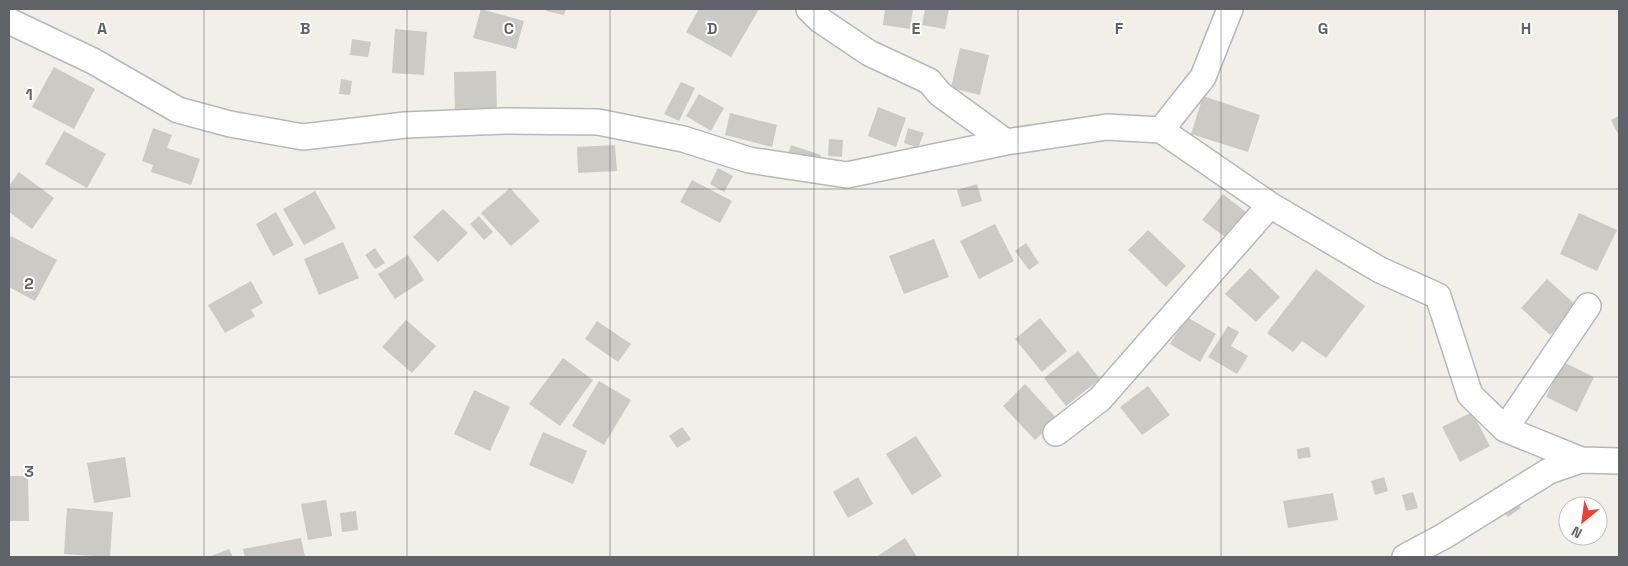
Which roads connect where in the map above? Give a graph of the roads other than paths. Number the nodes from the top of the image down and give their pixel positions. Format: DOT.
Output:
graph roads {
  1 [pos="809,9"];
  2 [pos="1230,9"];
  3 [pos="9,21"];
  4 [pos="1162,130"];
  5 [pos="1006,142"];
  6 [pos="1270,205"];
  7 [pos="1588,306"];
  8 [pos="1505,429"];
  9 [pos="1056,433"];
  10 [pos="1581,460"];
  11 [pos="1619,461"];
  12 [pos="1405,557"];
  1 -- 5 [label="street"];
  2 -- 4 [label="street"];
  3 -- 5 [label="street"];
  4 -- 5 [label="street"];
  4 -- 6 [label="street"];
  6 -- 8 [label="street"];
  6 -- 9 [label="street"];
  7 -- 8 [label="street"];
  8 -- 10 [label="street"];
  10 -- 11 [label="street"];
  10 -- 12 [label="street"];
}
